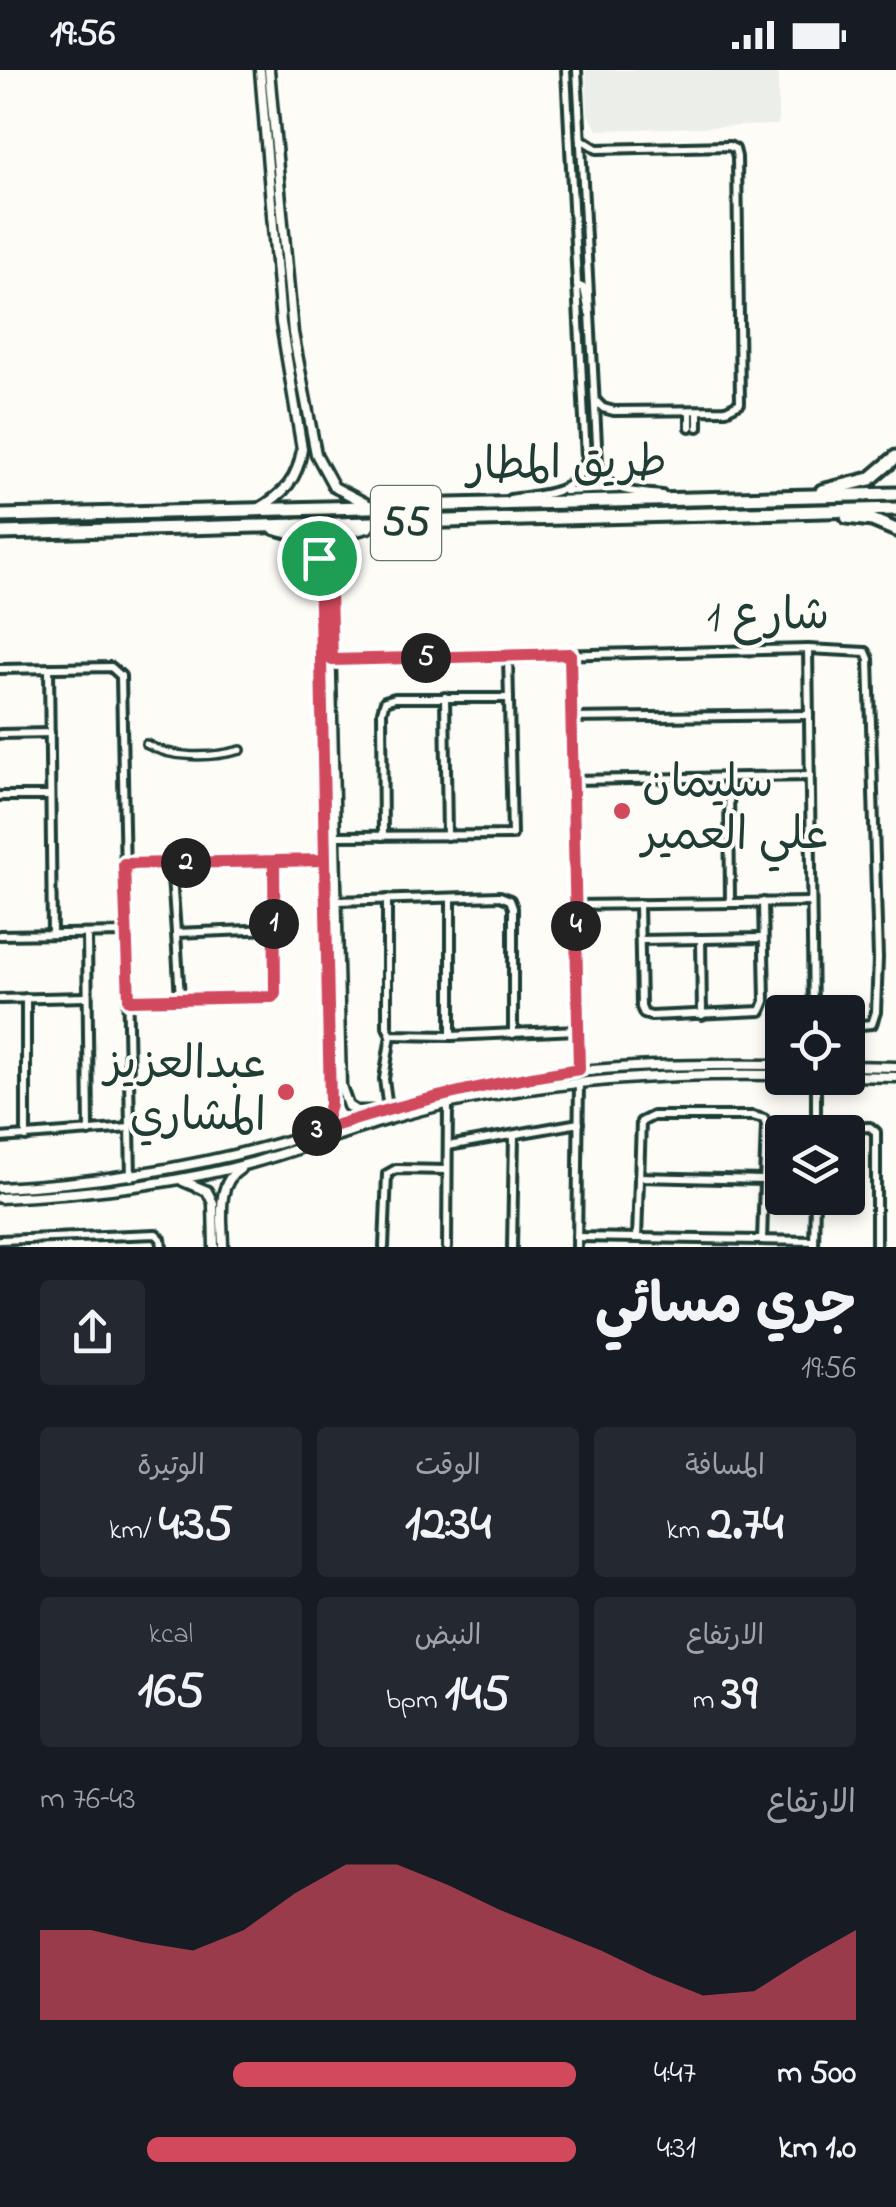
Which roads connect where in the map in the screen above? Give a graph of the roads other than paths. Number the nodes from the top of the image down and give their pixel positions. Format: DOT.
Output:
graph roads {
  1 [pos="260,70"];
  2 [pos="270,70"];
  3 [pos="566,70"];
  4 [pos="577,70"];
  5 [pos="580,139"];
  6 [pos="577,284"];
  7 [pos="591,319"];
  8 [pos="294,399"];
  9 [pos="305,399"];
  10 [pos="596,401"];
  11 [pos="584,410"];
  12 [pos="614,411"];
  13 [pos="694,411"];
  14 [pos="597,421"];
  15 [pos="694,427"];
  16 [pos="596,437"];
  17 [pos="896,457"];
  18 [pos="618,489"];
  19 [pos="556,492"];
  20 [pos="896,494"];
  21 [pos="788,497"];
  22 [pos="688,498"];
  23 [pos="489,502"];
  24 [pos="372,506"];
  25 [pos="896,509"];
  26 [pos="256,510"];
  27 [pos="813,512"];
  28 [pos="0,516"];
  29 [pos="390,523"];
  30 [pos="245,527"];
  31 [pos="896,530"];
  32 [pos="0,533"];
  33 [pos="319,558"];
  34 [pos="330,593"];
  35 [pos="808,650"];
  36 [pos="570,654"];
  37 [pos="508,656"];
  38 [pos="332,660"];
  39 [pos="49,668"];
  40 [pos="0,670"];
  41 [pos="445,697"];
  42 [pos="509,698"];
  43 [pos="808,715"];
  44 [pos="571,718"];
  45 [pos="50,733"];
  46 [pos="0,734"];
  47 [pos="146,744"];
  48 [pos="241,750"];
  49 [pos="810,776"];
  50 [pos="730,777"];
  51 [pos="573,780"];
  52 [pos="323,794"];
  53 [pos="0,796"];
  54 [pos="50,796"];
  55 [pos="336,820"];
  56 [pos="336,836"];
  57 [pos="384,836"];
  58 [pos="447,836"];
  59 [pos="325,860"];
  60 [pos="274,861"];
  61 [pos="124,864"];
  62 [pos="171,864"];
  63 [pos="451,898"];
  64 [pos="387,899"];
  65 [pos="337,901"];
  66 [pos="763,902"];
  67 [pos="812,902"];
  68 [pos="730,903"];
  69 [pos="639,904"];
  70 [pos="575,905"];
  71 [pos="274,929"];
  72 [pos="126,933"];
  73 [pos="176,933"];
  74 [pos="52,934"];
  75 [pos="86,934"];
  76 [pos="0,935"];
  77 [pos="763,938"];
  78 [pos="701,939"];
  79 [pos="640,940"];
  80 [pos="813,995"];
  81 [pos="86,997"];
  82 [pos="26,998"];
  83 [pos="0,999"];
  84 [pos="180,999"];
  85 [pos="129,1000"];
  86 [pos="702,1015"];
  87 [pos="865,1025"];
  88 [pos="578,1030"];
  89 [pos="512,1034"];
  90 [pos="391,1035"];
  91 [pos="451,1036"];
  92 [pos="329,1062"];
  93 [pos="714,1064"];
  94 [pos="680,1065"];
  95 [pos="765,1065"];
  96 [pos="865,1066"];
  97 [pos="896,1067"];
  98 [pos="579,1069"];
  99 [pos="686,1074"];
  100 [pos="765,1075"];
  101 [pos="646,1076"];
  102 [pos="865,1076"];
  103 [pos="896,1077"];
  104 [pos="524,1078"];
  105 [pos="579,1082"];
  106 [pos="487,1085"];
  107 [pos="341,1086"];
  108 [pos="496,1095"];
  109 [pos="460,1101"];
  110 [pos="448,1103"];
  111 [pos="384,1110"];
  112 [pos="578,1124"];
  113 [pos="865,1127"];
  114 [pos="130,1128"];
  115 [pos="89,1132"];
  116 [pos="316,1132"];
  117 [pos="514,1135"];
  118 [pos="26,1137"];
  119 [pos="0,1138"];
  120 [pos="448,1146"];
  121 [pos="252,1163"];
  122 [pos="447,1170"];
  123 [pos="131,1177"];
  124 [pos="639,1177"];
  125 [pos="174,1180"];
  126 [pos="763,1180"];
  127 [pos="62,1184"];
  128 [pos="1,1195"];
  129 [pos="32,1197"];
  130 [pos="218,1215"];
  131 [pos="814,1215"];
  132 [pos="100,1237"];
  133 [pos="577,1238"];
  134 [pos="637,1238"];
  135 [pos="0,1240"];
  136 [pos="762,1240"];
  137 [pos="40,1243"];
  138 [pos="741,1243"];
  139 [pos="814,1244"];
  140 [pos="100,1247"];
  141 [pos="162,1247"];
  142 [pos="214,1247"];
  143 [pos="224,1247"];
  144 [pos="384,1247"];
  145 [pos="446,1247"];
  146 [pos="512,1247"];
  147 [pos="577,1247"];
  148 [pos="876,1247"];
  1 -- 8 [label="street"];
  2 -- 9 [label="street"];
  3 -- 6 [label="street"];
  4 -- 5 [label="street"];
  5 -- 7 [label="street"];
  5 -- 13 [label="street"];
  6 -- 7 [label="street"];
  6 -- 11 [label="street"];
  7 -- 10 [label="street"];
  8 -- 9 [label="street"];
  8 -- 26 [label="street"];
  9 -- 24 [label="street"];
  10 -- 12 [label="street"];
  10 -- 14 [label="street"];
  11 -- 16 [label="street"];
  11 -- 19 [label="street"];
  12 -- 13 [label="street"];
  12 -- 14 [label="street"];
  13 -- 15 [label="street"];
  14 -- 16 [label="street"];
  16 -- 18 [label="street"];
  17 -- 21 [label="highway"];
  18 -- 19 [label="street"];
  18 -- 22 [label="street"];
  19 -- 23 [label="street"];
  20 -- 21 [label="highway, طريق المطار / 55"];
  21 -- 22 [label="highway, طريق المطار / 55"];
  22 -- 23 [label="highway, طريق المطار / 55"];
  23 -- 24 [label="highway, طريق المطار / 55"];
  24 -- 26 [label="highway, طريق المطار / 55"];
  25 -- 27 [label="highway, طريق المطار / 55"];
  26 -- 28 [label="highway, طريق المطار / 55"];
  27 -- 29 [label="highway, طريق المطار / 55"];
  27 -- 31 [label="highway"];
  29 -- 30 [label="highway, طريق المطار / 55"];
  29 -- 34 [label="street"];
  30 -- 32 [label="highway, طريق المطار / 55"];
  30 -- 33 [label="street"];
  33 -- 34 [label="street"];
  33 -- 52 [label="street"];
  34 -- 38 [label="street"];
  35 -- 36 [label="street, شارع 1"];
  35 -- 43 [label="street"];
  35 -- 87 [label="street, شارع 1"];
  36 -- 37 [label="street, شارع 1"];
  36 -- 44 [label="street"];
  37 -- 38 [label="street, شارع 1"];
  37 -- 42 [label="street"];
  38 -- 55 [label="street"];
  39 -- 40 [label="street"];
  39 -- 45 [label="street"];
  39 -- 61 [label="street"];
  41 -- 42 [label="street"];
  41 -- 57 [label="street"];
  41 -- 58 [label="street"];
  42 -- 58 [label="street"];
  43 -- 44 [label="street"];
  43 -- 49 [label="street"];
  44 -- 51 [label="street"];
  45 -- 46 [label="street"];
  45 -- 54 [label="street"];
  47 -- 48 [label="street"];
  49 -- 50 [label="street"];
  49 -- 67 [label="street"];
  50 -- 51 [label="street"];
  50 -- 68 [label="street"];
  51 -- 70 [label="street"];
  52 -- 55 [label="street"];
  52 -- 59 [label="street"];
  53 -- 54 [label="street"];
  54 -- 74 [label="street"];
  55 -- 56 [label="street"];
  56 -- 57 [label="street"];
  56 -- 65 [label="street"];
  57 -- 58 [label="street"];
  59 -- 60 [label="street"];
  59 -- 92 [label="street"];
  60 -- 62 [label="street"];
  60 -- 71 [label="street"];
  61 -- 62 [label="street"];
  61 -- 72 [label="street"];
  62 -- 73 [label="street"];
  63 -- 64 [label="street"];
  63 -- 89 [label="street"];
  63 -- 91 [label="street"];
  64 -- 65 [label="street"];
  64 -- 90 [label="street"];
  65 -- 107 [label="street"];
  66 -- 67 [label="street"];
  66 -- 68 [label="street"];
  66 -- 77 [label="street"];
  67 -- 80 [label="street"];
  68 -- 69 [label="street"];
  69 -- 70 [label="street"];
  69 -- 79 [label="street"];
  70 -- 88 [label="street"];
  71 -- 73 [label="street"];
  71 -- 84 [label="street"];
  72 -- 75 [label="street"];
  72 -- 85 [label="street"];
  73 -- 84 [label="street"];
  74 -- 75 [label="street"];
  74 -- 76 [label="street"];
  75 -- 81 [label="street"];
  77 -- 78 [label="street"];
  77 -- 86 [label="street"];
  78 -- 79 [label="street"];
  78 -- 86 [label="street"];
  79 -- 86 [label="street"];
  81 -- 82 [label="street"];
  81 -- 115 [label="street"];
  82 -- 83 [label="street"];
  82 -- 118 [label="street"];
  84 -- 85 [label="street"];
  85 -- 114 [label="street"];
  88 -- 89 [label="street"];
  88 -- 98 [label="street"];
  89 -- 91 [label="street"];
  90 -- 91 [label="street"];
  90 -- 111 [label="street"];
  92 -- 107 [label="street"];
  92 -- 116 [label="street"];
  93 -- 94 [label="street"];
  93 -- 95 [label="street"];
  93 -- 99 [label="street"];
  94 -- 98 [label="street"];
  94 -- 101 [label="street"];
  96 -- 97 [label="street"];
  98 -- 104 [label="street"];
  99 -- 100 [label="street"];
  99 -- 101 [label="street"];
  101 -- 105 [label="street"];
  102 -- 103 [label="street"];
  104 -- 106 [label="street"];
  104 -- 108 [label="street"];
  105 -- 108 [label="street"];
  105 -- 112 [label="street"];
  106 -- 109 [label="street"];
  106 -- 111 [label="street"];
  107 -- 111 [label="street"];
  108 -- 109 [label="street"];
  109 -- 110 [label="street"];
  110 -- 120 [label="street"];
  110 -- 121 [label="street"];
  111 -- 116 [label="street"];
  112 -- 117 [label="street"];
  112 -- 133 [label="street"];
  113 -- 148 [label="street"];
  114 -- 115 [label="street"];
  114 -- 123 [label="street"];
  115 -- 118 [label="street"];
  116 -- 123 [label="street"];
  117 -- 120 [label="street"];
  117 -- 146 [label="street"];
  118 -- 119 [label="street"];
  120 -- 122 [label="street"];
  121 -- 125 [label="street"];
  121 -- 130 [label="street"];
  122 -- 144 [label="street"];
  122 -- 145 [label="street"];
  123 -- 127 [label="street"];
  124 -- 126 [label="street"];
  124 -- 126 [label="street"];
  124 -- 134 [label="street"];
  125 -- 129 [label="street"];
  125 -- 130 [label="street"];
  126 -- 136 [label="street"];
  127 -- 128 [label="street"];
  127 -- 129 [label="street"];
  128 -- 129 [label="street"];
  130 -- 142 [label="street"];
  130 -- 143 [label="street"];
  131 -- 139 [label="street"];
  132 -- 137 [label="street"];
  132 -- 140 [label="street"];
  132 -- 141 [label="street"];
  133 -- 134 [label="street"];
  133 -- 147 [label="street"];
  134 -- 138 [label="street"];
  135 -- 137 [label="street"];
  136 -- 138 [label="street"];
  136 -- 139 [label="street"];
}
